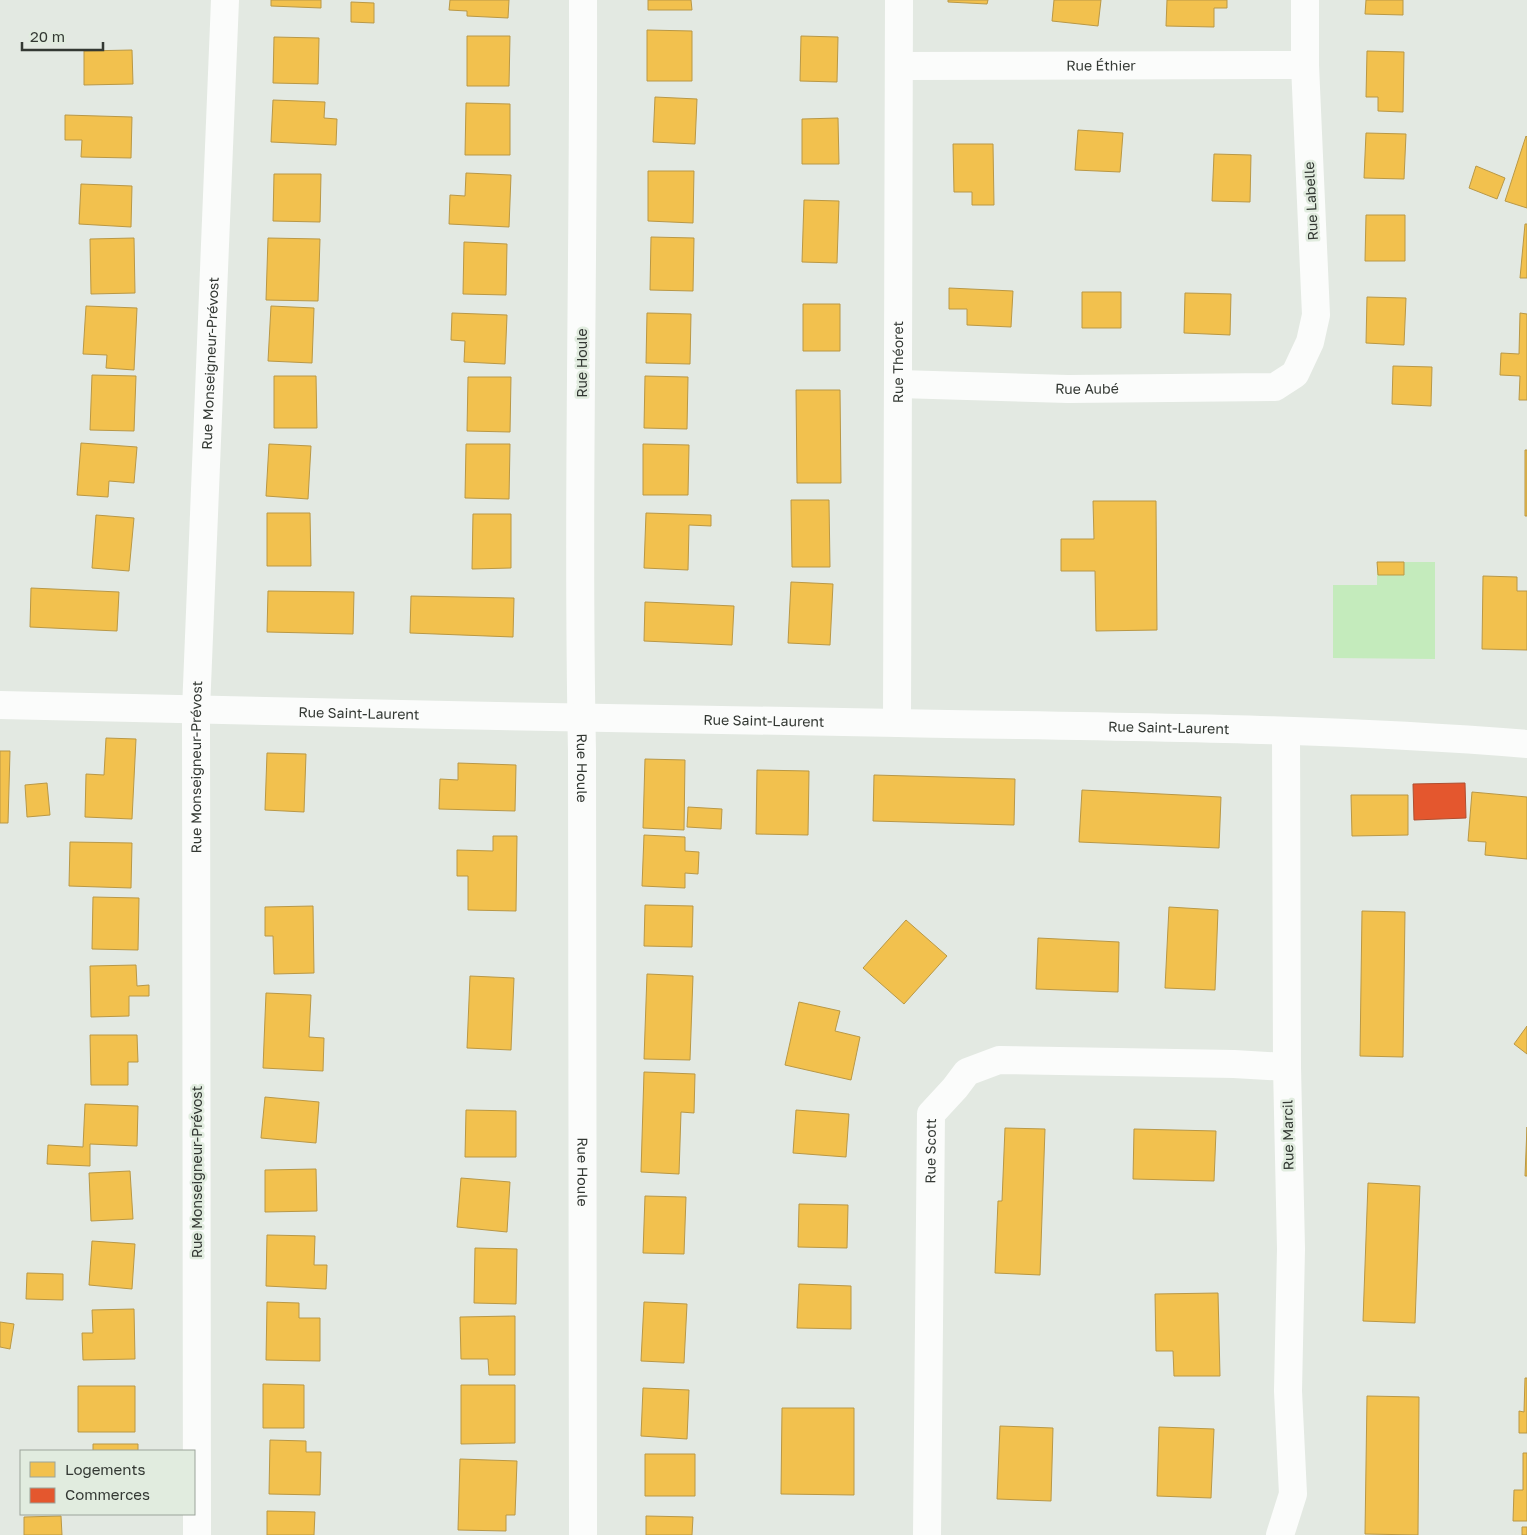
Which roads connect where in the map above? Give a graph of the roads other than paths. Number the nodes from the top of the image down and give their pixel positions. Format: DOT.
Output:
graph roads {
  1 [pos="225,0"];
  2 [pos="582,0"];
  3 [pos="899,0"];
  4 [pos="1305,0"];
  5 [pos="1305,64"];
  6 [pos="898,66"];
  7 [pos="899,384"];
  8 [pos="1275,387"];
  9 [pos="0,705"];
  10 [pos="196,710"];
  11 [pos="581,717"];
  12 [pos="897,723"];
  13 [pos="1286,731"];
  14 [pos="1527,744"];
  15 [pos="1286,1067"];
  16 [pos="197,1535"];
  17 [pos="583,1535"];
  18 [pos="927,1535"];
  19 [pos="1280,1535"];
  1 -- 10 [label="street, Rue Monseigneur-Prévost"];
  2 -- 11 [label="street, Rue Houle"];
  3 -- 6 [label="street, Rue Théoret"];
  4 -- 5 [label="street, Rue Labelle"];
  5 -- 6 [label="street, Rue Éthier"];
  5 -- 8 [label="street, Rue Labelle"];
  6 -- 7 [label="street, Rue Théoret"];
  7 -- 8 [label="street, Rue Aubé"];
  7 -- 12 [label="street, Rue Théoret"];
  9 -- 10 [label="street, Rue Saint-Laurent"];
  10 -- 11 [label="street, Rue Saint-Laurent"];
  10 -- 16 [label="street, Rue Monseigneur-Prévost"];
  11 -- 12 [label="street, Rue Saint-Laurent"];
  11 -- 17 [label="street, Rue Houle"];
  12 -- 13 [label="street, Rue Saint-Laurent"];
  13 -- 14 [label="street, Rue Saint-Laurent"];
  13 -- 15 [label="street, Rue Marcil"];
  15 -- 18 [label="street, Rue Scott"];
  15 -- 19 [label="street, Rue Marcil"];
}
